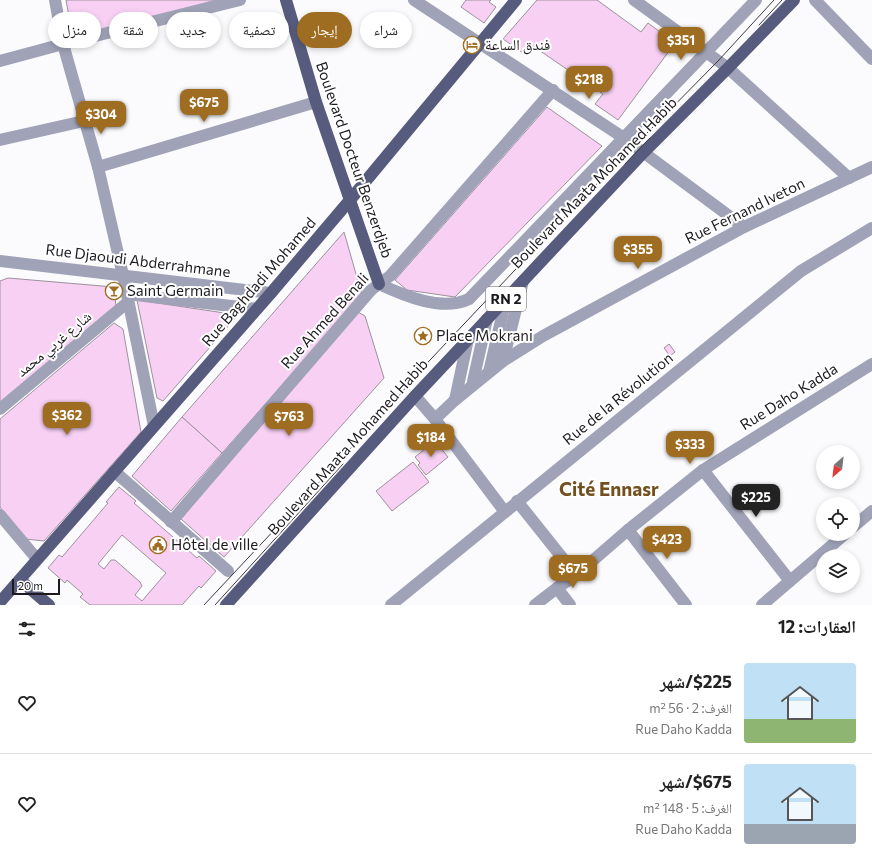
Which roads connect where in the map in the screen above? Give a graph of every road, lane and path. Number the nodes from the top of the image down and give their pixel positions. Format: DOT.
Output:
graph roads {
  1 [pos="55,0"];
  2 [pos="240,0"];
  3 [pos="286,0"];
  4 [pos="414,0"];
  5 [pos="516,0"];
  6 [pos="634,0"];
  7 [pos="756,0"];
  8 [pos="794,0"];
  9 [pos="814,0"];
  10 [pos="57,12"];
  11 [pos="101,35"];
  12 [pos="481,43"];
  13 [pos="48,48"];
  14 [pos="64,48"];
  15 [pos="706,52"];
  16 [pos="872,59"];
  17 [pos="0,61"];
  18 [pos="728,68"];
  19 [pos="552,90"];
  20 [pos="316,102"];
  21 [pos="84,121"];
  22 [pos="624,138"];
  23 [pos="0,140"];
  24 [pos="644,152"];
  25 [pos="98,167"];
  26 [pos="872,167"];
  27 [pos="849,178"];
  28 [pos="350,200"];
  29 [pos="744,227"];
  30 [pos="872,228"];
  31 [pos="6,262"];
  32 [pos="0,272"];
  33 [pos="123,275"];
  34 [pos="523,281"];
  35 [pos="379,284"];
  36 [pos="271,293"];
  37 [pos="128,298"];
  38 [pos="506,299"];
  39 [pos="257,309"];
  40 [pos="487,319"];
  41 [pos="468,339"];
  42 [pos="503,361"];
  43 [pos="872,364"];
  44 [pos="489,372"];
  45 [pos="472,386"];
  46 [pos="415,396"];
  47 [pos="455,400"];
  48 [pos="0,409"];
  49 [pos="435,419"];
  50 [pos="154,426"];
  51 [pos="703,470"];
  52 [pos="114,471"];
  53 [pos="517,501"];
  54 [pos="872,511"];
  55 [pos="505,512"];
  56 [pos="0,515"];
  57 [pos="860,521"];
  58 [pos="171,522"];
  59 [pos="628,530"];
  60 [pos="837,541"];
  61 [pos="36,560"];
  62 [pos="228,571"];
  63 [pos="576,575"];
  64 [pos="20,580"];
  65 [pos="790,581"];
  66 [pos="557,588"];
  67 [pos="0,602"];
  68 [pos="49,605"];
  69 [pos="226,605"];
  70 [pos="391,605"];
  71 [pos="535,605"];
  72 [pos="570,605"];
  73 [pos="686,605"];
  74 [pos="762,605"];
  1 -- 10 [label="street"];
  2 -- 11 [label="street"];
  3 -- 20 [label="main road, Boulevard Docteur Benzerdjeb"];
  4 -- 12 [label="street"];
  5 -- 12 [label="main road, Rue Baghdadi Mohamed"];
  6 -- 15 [label="street"];
  7 -- 15 [label="street, Boulevard Maata Mohamed Habib"];
  8 -- 18 [label="main road, Boulevard Maata Mohamed Habib / RN 2"];
  9 -- 16 [label="street"];
  12 -- 19 [label="street"];
  12 -- 28 [label="main road, Rue Baghdadi Mohamed"];
  13 -- 17 [label="street"];
  14 -- 21 [label="street"];
  15 -- 18 [label="street"];
  15 -- 22 [label="street, Boulevard Maata Mohamed Habib"];
  18 -- 24 [label="main road, Boulevard Maata Mohamed Habib / RN 2"];
  18 -- 27 [label="street"];
  19 -- 22 [label="street"];
  19 -- 35 [label="street, Rue Ahmed Benali"];
  20 -- 25 [label="street"];
  20 -- 28 [label="main road, Boulevard Docteur Benzerdjeb"];
  21 -- 23 [label="street"];
  21 -- 25 [label="street"];
  22 -- 24 [label="street"];
  22 -- 35 [label="street, Boulevard Maata Mohamed Habib"];
  24 -- 29 [label="street"];
  24 -- 34 [label="main road, Boulevard Maata Mohamed Habib / RN 2"];
  25 -- 33 [label="street"];
  26 -- 27 [label="street, Rue Fernand Iveton"];
  27 -- 29 [label="street, Rue Fernand Iveton"];
  28 -- 35 [label="main road, Boulevard Docteur Benzerdjeb"];
  28 -- 36 [label="main road, Rue Baghdadi Mohamed"];
  29 -- 42 [label="street, Rue Fernand Iveton"];
  30 -- 53 [label="street, Rue de la Révolution"];
  31 -- 32 [label="street"];
  31 -- 33 [label="street, Rue Djaoudi Abderrahmane"];
  33 -- 36 [label="street, Rue Djaoudi Abderrahmane"];
  33 -- 37 [label="street"];
  34 -- 38 [label="main road, Boulevard Maata Mohamed Habib / RN 2"];
  34 -- 42 [label="street"];
  35 -- 58 [label="street, Rue Ahmed Benali"];
  36 -- 39 [label="main road, Rue Baghdadi Mohamed"];
  37 -- 39 [label="street"];
  37 -- 48 [label="street, شارع غربي محمد"];
  37 -- 50 [label="street"];
  38 -- 40 [label="main road, Boulevard Maata Mohamed Habib / RN 2"];
  38 -- 44 [label="street"];
  39 -- 50 [label="main road, Rue Baghdadi Mohamed"];
  40 -- 41 [label="main road, Boulevard Maata Mohamed Habib / RN 2"];
  40 -- 45 [label="street"];
  41 -- 46 [label="main road, Boulevard Maata Mohamed Habib / RN 2"];
  41 -- 47 [label="street"];
  42 -- 44 [label="street, Rue Fernand Iveton"];
  43 -- 51 [label="street, Rue Daho Kadda"];
  44 -- 45 [label="street, Rue Fernand Iveton"];
  45 -- 47 [label="street, Rue Fernand Iveton"];
  46 -- 49 [label="street"];
  46 -- 69 [label="main road, Boulevard Maata Mohamed Habib / RN 2"];
  47 -- 49 [label="street, Rue Fernand Iveton"];
  49 -- 55 [label="street"];
  50 -- 52 [label="main road, Rue Baghdadi Mohamed"];
  51 -- 59 [label="street, Rue Daho Kadda"];
  51 -- 65 [label="street"];
  52 -- 58 [label="street"];
  52 -- 61 [label="main road, Rue Baghdadi Mohamed"];
  53 -- 55 [label="street, Rue de la Révolution"];
  53 -- 63 [label="street"];
  54 -- 57 [label="street"];
  55 -- 70 [label="street, Rue de la Révolution"];
  56 -- 61 [label="street"];
  58 -- 62 [label="street"];
  59 -- 63 [label="street, Rue Daho Kadda"];
  59 -- 73 [label="street"];
  60 -- 65 [label="street"];
  61 -- 64 [label="main road, Rue Baghdadi Mohamed"];
  63 -- 66 [label="street, Rue Daho Kadda"];
  64 -- 67 [label="main road, Rue Baghdadi Mohamed"];
  64 -- 68 [label="main road"];
  65 -- 74 [label="street"];
  66 -- 71 [label="street, Rue Daho Kadda"];
  66 -- 72 [label="street"];
}
